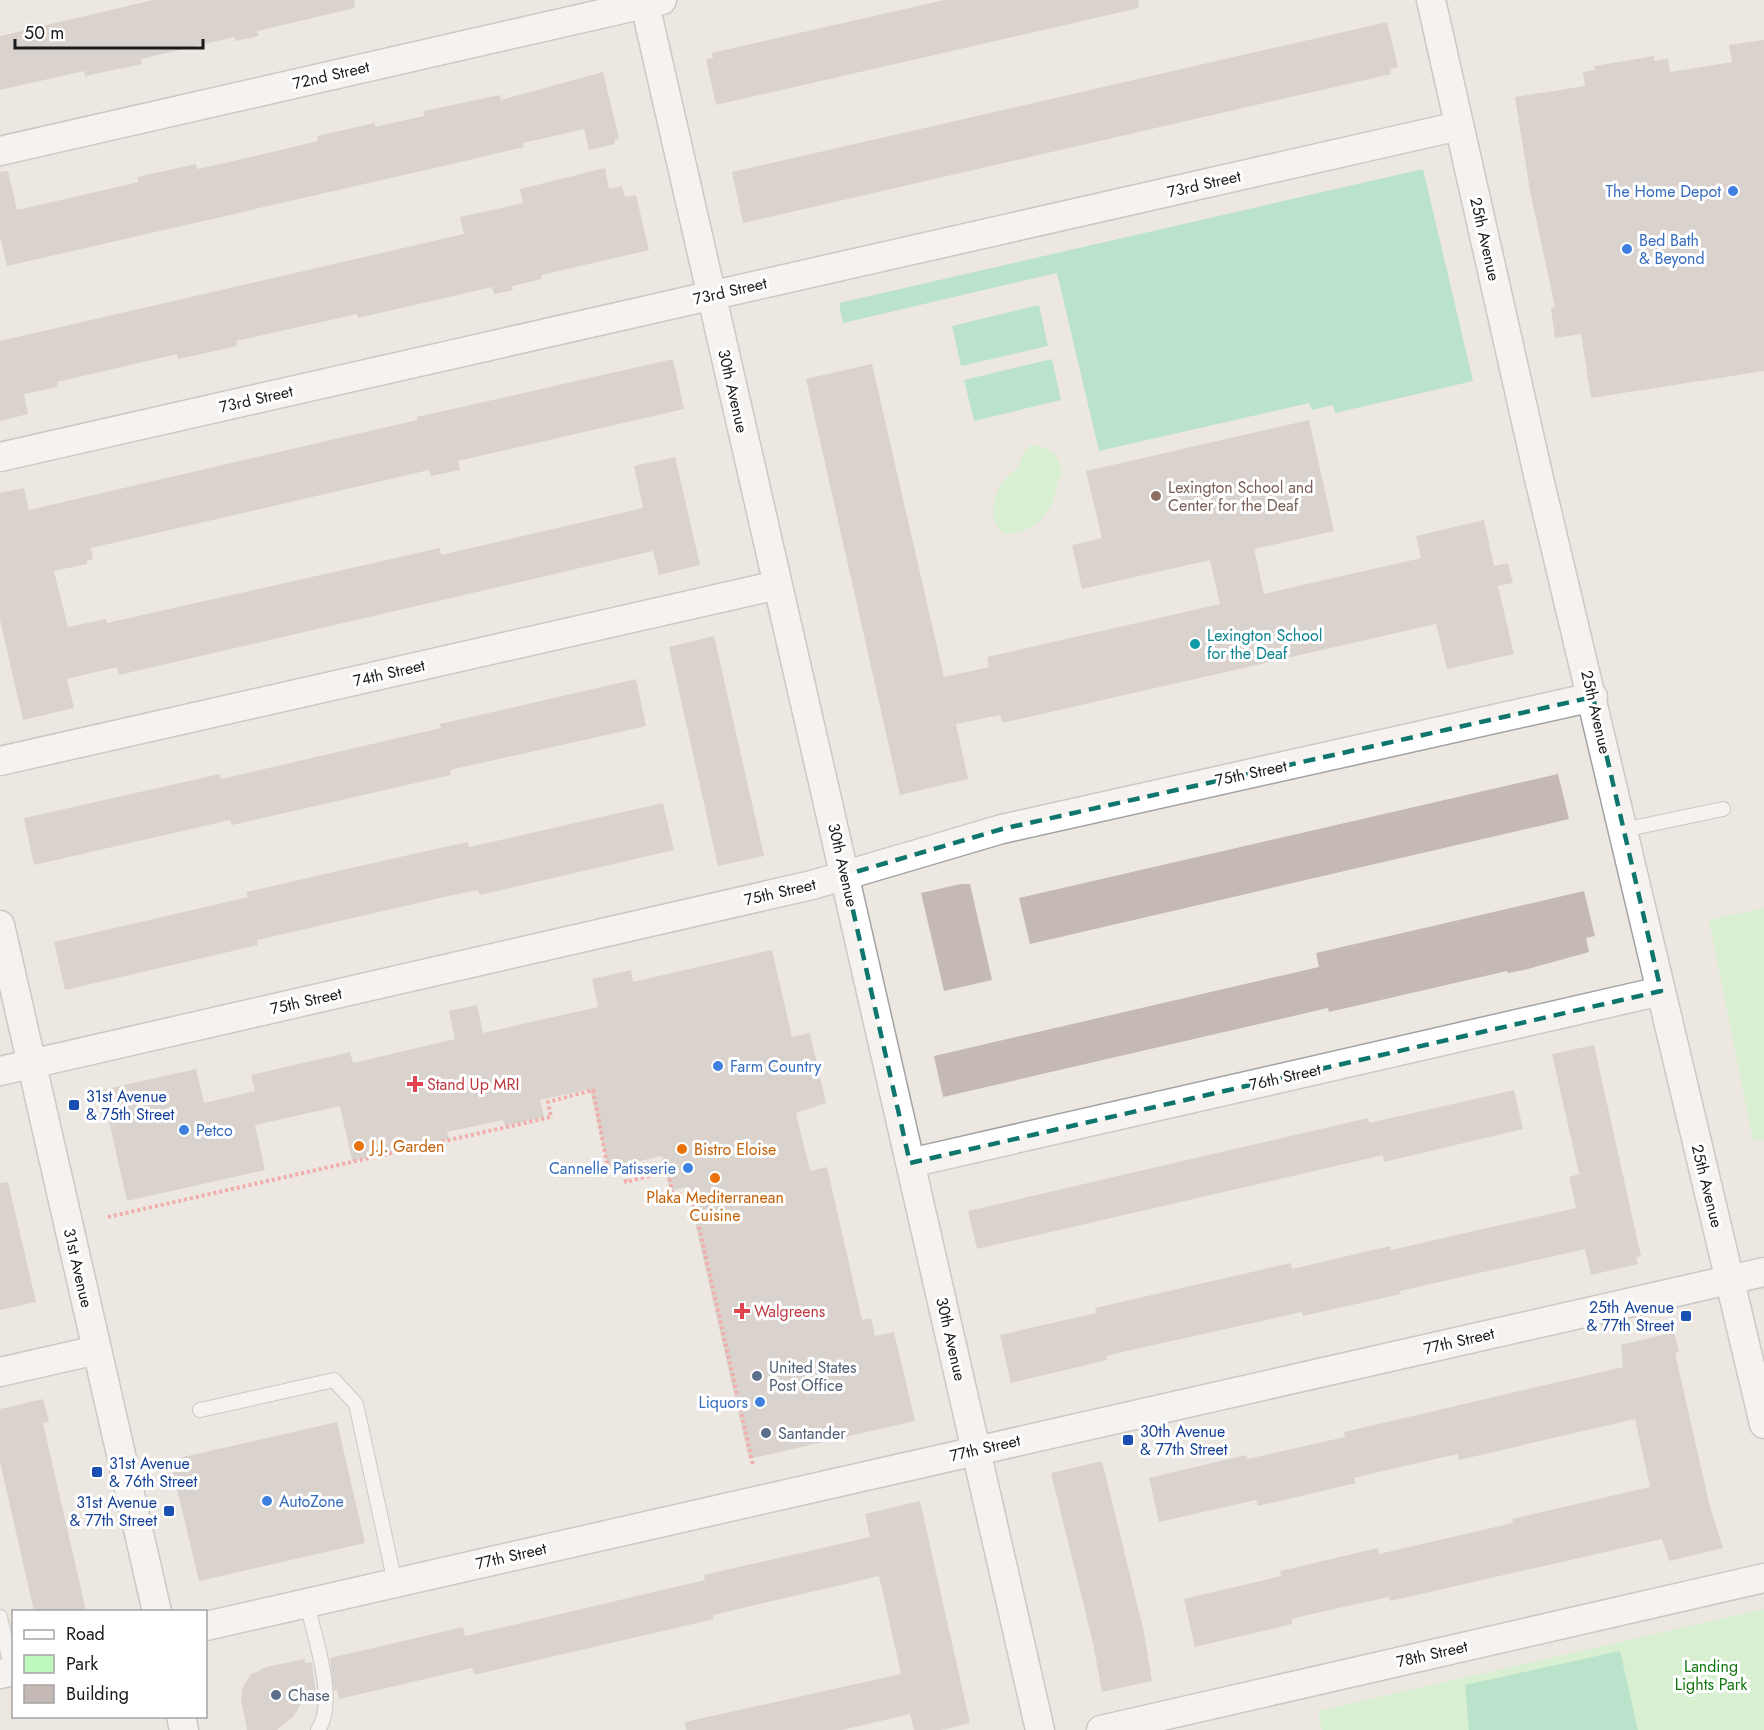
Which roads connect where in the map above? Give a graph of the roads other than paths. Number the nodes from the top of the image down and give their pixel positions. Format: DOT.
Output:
graph roads {
  1 [pos="1431,0"];
  2 [pos="651,1"];
  3 [pos="1459,126"];
  4 [pos="0,151"];
  5 [pos="712,295"];
  6 [pos="0,457"];
  7 [pos="778,585"];
  8 [pos="1593,697"];
  9 [pos="0,761"];
  10 [pos="1723,809"];
  11 [pos="1623,830"];
  12 [pos="845,875"];
  13 [pos="0,925"];
  14 [pos="1660,991"];
  15 [pos="32,1064"];
  16 [pos="0,1071"];
  17 [pos="910,1163"];
  18 [pos="1764,1272"];
  19 [pos="1730,1280"];
  20 [pos="97,1350"];
  21 [pos="0,1372"];
  22 [pos="200,1410"];
  23 [pos="1764,1424"];
  24 [pos="976,1450"];
  25 [pos="1764,1578"];
  26 [pos="395,1583"];
  27 [pos="307,1603"];
  28 [pos="157,1610"];
  29 [pos="0,1617"];
  30 [pos="207,1626"];
  31 [pos="8,1672"];
  32 [pos="318,1730"];
  33 [pos="1040,1730"];
  34 [pos="1101,1730"];
  1 -- 3 [label="street, 25th Avenue"];
  2 -- 4 [label="street, 72nd Street"];
  2 -- 5 [label="street, 30th Avenue"];
  3 -- 5 [label="street, 73rd Street"];
  3 -- 8 [label="street, 25th Avenue"];
  5 -- 6 [label="street, 73rd Street"];
  5 -- 7 [label="street, 30th Avenue"];
  7 -- 9 [label="street, 74th Street"];
  7 -- 12 [label="street, 30th Avenue"];
  8 -- 11 [label="street, 25th Avenue"];
  8 -- 12 [label="street, 75th Street"];
  10 -- 11 [label="lane"];
  11 -- 14 [label="street, 25th Avenue"];
  12 -- 15 [label="street, 75th Street"];
  12 -- 17 [label="street, 30th Avenue"];
  13 -- 15 [label="street, 31st Avenue"];
  14 -- 17 [label="street, 76th Street"];
  14 -- 19 [label="street, 25th Avenue"];
  15 -- 16 [label="street, 75th Street"];
  15 -- 20 [label="street, 31st Avenue"];
  17 -- 24 [label="street, 30th Avenue"];
  18 -- 19 [label="street, 77th Street"];
  19 -- 23 [label="street, 25th Avenue"];
  19 -- 24 [label="street, 77th Street"];
  20 -- 21 [label="street"];
  20 -- 28 [label="street, 31st Avenue"];
  22 -- 26 [label="lane"];
  24 -- 26 [label="street, 77th Street"];
  24 -- 33 [label="street, 30th Avenue"];
  25 -- 34 [label="street, 78th Street"];
  26 -- 27 [label="street, 77th Street"];
  27 -- 30 [label="street, 77th Street"];
  27 -- 32 [label="lane"];
  29 -- 31 [label="lane"];
}
